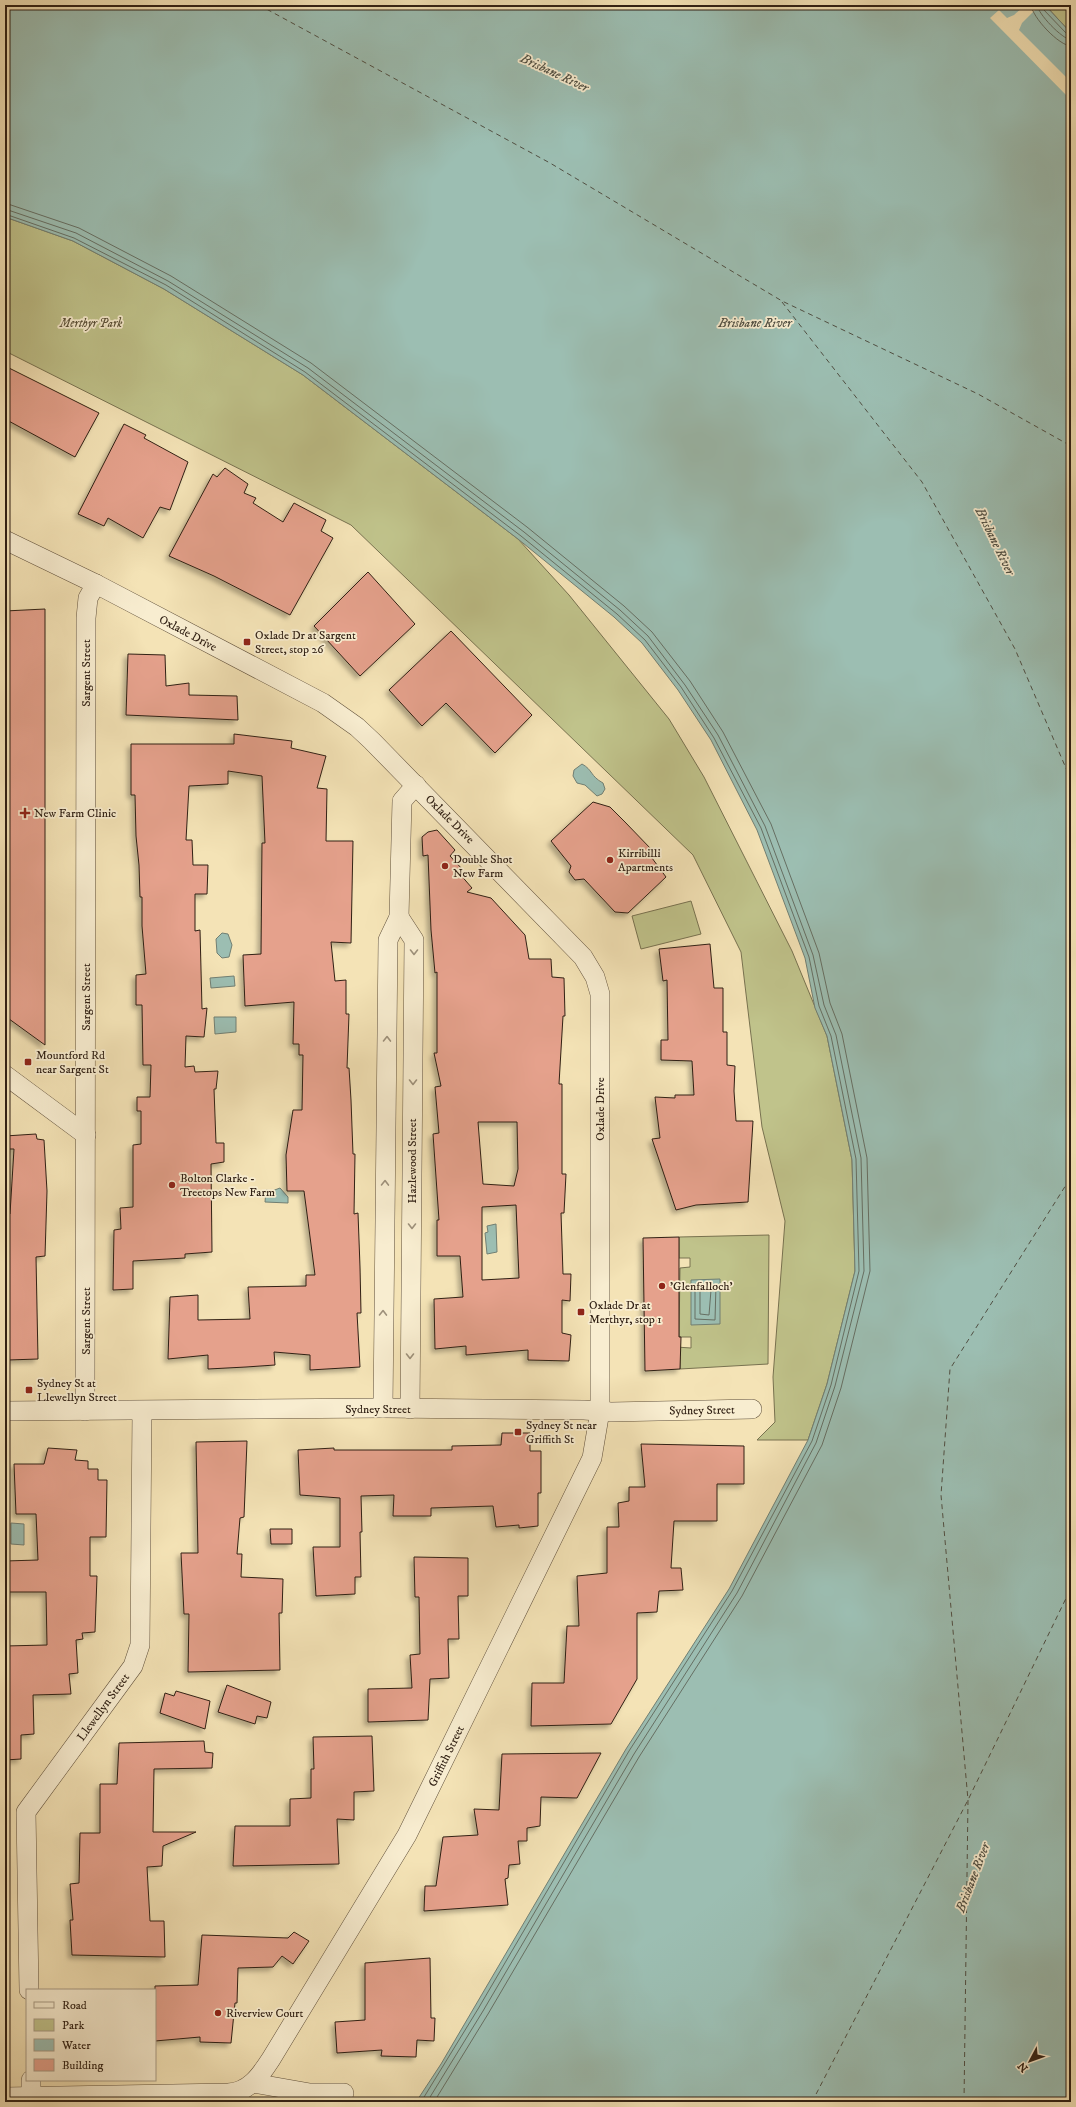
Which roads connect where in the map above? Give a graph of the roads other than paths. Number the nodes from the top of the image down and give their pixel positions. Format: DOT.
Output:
graph roads {
  1 [pos="5,540"];
  2 [pos="96,584"];
  3 [pos="416,785"];
  4 [pos="399,917"];
  5 [pos="5,1075"];
  6 [pos="86,1135"];
  7 [pos="383,1408"];
  8 [pos="410,1409"];
  9 [pos="752,1409"];
  10 [pos="5,1411"];
  11 [pos="85,1411"];
  12 [pos="142,1411"];
  13 [pos="600,1411"];
  14 [pos="29,1989"];
  15 [pos="253,2083"];
  16 [pos="31,2089"];
  17 [pos="344,2093"];
  18 [pos="5,2097"];
  19 [pos="55,2099"];
  1 -- 2 [label="street, Oxlade Drive"];
  2 -- 3 [label="street, Oxlade Drive"];
  2 -- 6 [label="street, Sargent Street"];
  3 -- 4 [label="street"];
  3 -- 13 [label="street, Oxlade Drive"];
  7 -- 4 [label="street, one-way"];
  4 -- 8 [label="street, Hazlewood Street, one-way"];
  5 -- 6 [label="street"];
  6 -- 11 [label="street, Sargent Street"];
  7 -- 8 [label="street, Sydney Street"];
  7 -- 12 [label="street, Sydney Street"];
  8 -- 13 [label="street, Sydney Street"];
  9 -- 13 [label="street, Sydney Street"];
  10 -- 11 [label="street, Sydney Street"];
  11 -- 12 [label="street, Sydney Street"];
  12 -- 14 [label="street, Llewellyn Street"];
  13 -- 15 [label="street, Griffith Street"];
  15 -- 17 [label="street"];
  15 -- 19 [label="street"];
  16 -- 18 [label="street"];
  16 -- 19 [label="street"];
}
